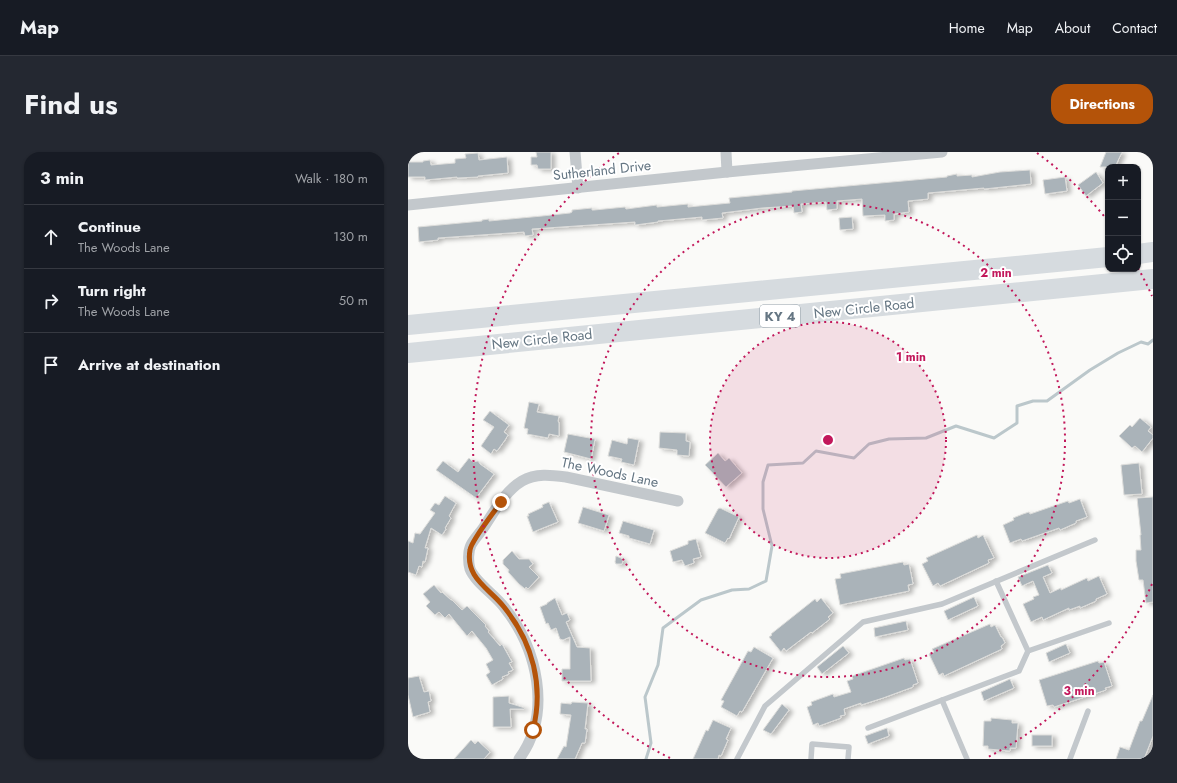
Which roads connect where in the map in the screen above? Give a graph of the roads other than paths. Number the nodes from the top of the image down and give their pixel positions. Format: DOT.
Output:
graph roads {
  1 [pos="575,152"];
  2 [pos="726,152"];
  3 [pos="942,152"];
  4 [pos="880,155"];
  5 [pos="727,172"];
  6 [pos="578,188"];
  7 [pos="408,205"];
  8 [pos="1153,252"];
  9 [pos="1141,254"];
  10 [pos="1105,257"];
  11 [pos="1153,279"];
  12 [pos="408,325"];
  13 [pos="408,353"];
  14 [pos="678,502"];
  15 [pos="1095,540"];
  16 [pos="996,581"];
  17 [pos="1109,623"];
  18 [pos="1028,651"];
  19 [pos="942,700"];
  20 [pos="1088,711"];
  21 [pos="868,728"];
  22 [pos="519,759"];
  23 [pos="737,759"];
  24 [pos="811,759"];
  25 [pos="848,759"];
  26 [pos="967,759"];
  27 [pos="1070,759"];
  1 -- 6 [label="street"];
  2 -- 5 [label="street"];
  3 -- 4 [label="street, Sutherland Drive"];
  4 -- 5 [label="street, Sutherland Drive"];
  5 -- 6 [label="street, Sutherland Drive"];
  6 -- 7 [label="street, Sutherland Drive"];
  8 -- 9 [label="highway"];
  10 -- 12 [label="highway, New Circle Road / KY 4"];
  11 -- 13 [label="highway, New Circle Road / KY 4"];
  14 -- 22 [label="street, The Woods Lane"];
  15 -- 16 [label="lane"];
  16 -- 18 [label="lane"];
  16 -- 23 [label="lane"];
  17 -- 18 [label="lane"];
  18 -- 19 [label="lane"];
  19 -- 21 [label="lane"];
  19 -- 26 [label="lane"];
  20 -- 27 [label="lane"];
  24 -- 25 [label="lane"];
}
